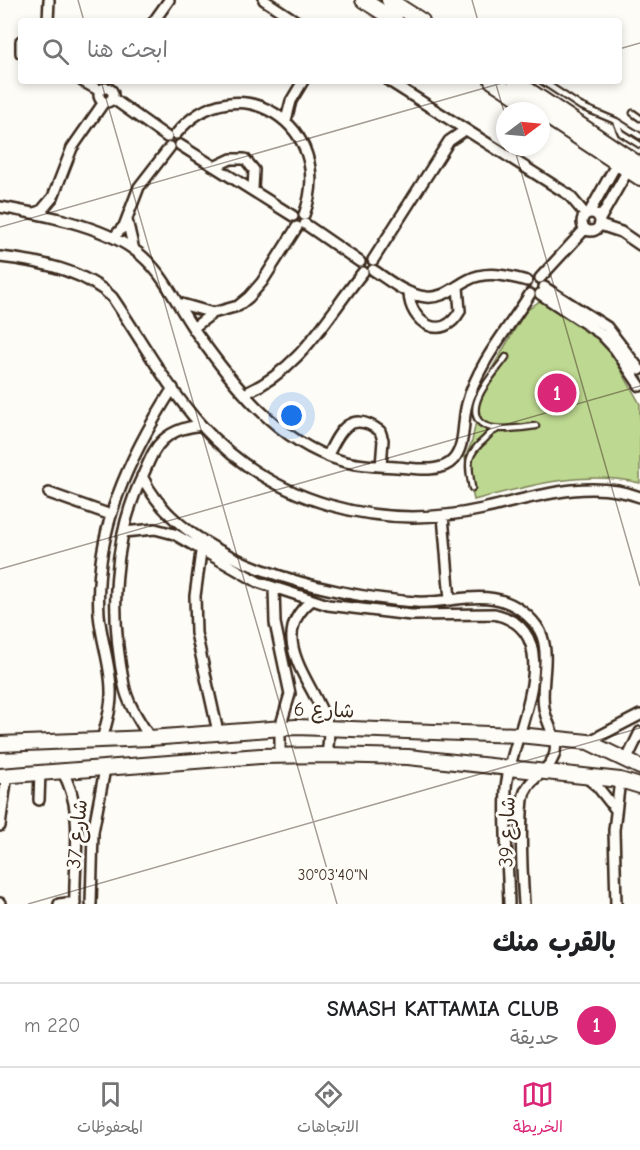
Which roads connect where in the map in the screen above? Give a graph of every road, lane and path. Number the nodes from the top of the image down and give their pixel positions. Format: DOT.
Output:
graph roads {
  1 [pos="49,0"];
  2 [pos="169,0"];
  3 [pos="264,0"];
  4 [pos="363,0"];
  5 [pos="389,0"];
  6 [pos="45,18"];
  7 [pos="156,18"];
  8 [pos="291,18"];
  9 [pos="391,18"];
  10 [pos="417,18"];
  11 [pos="301,84"];
  12 [pos="394,84"];
  13 [pos="547,84"];
  14 [pos="513,85"];
  15 [pos="107,87"];
  16 [pos="108,100"];
  17 [pos="291,101"];
  18 [pos="530,102"];
  19 [pos="272,112"];
  20 [pos="633,113"];
  21 [pos="550,118"];
  22 [pos="640,118"];
  23 [pos="286,120"];
  24 [pos="449,121"];
  25 [pos="616,121"];
  26 [pos="465,130"];
  27 [pos="640,136"];
  28 [pos="173,141"];
  29 [pos="449,141"];
  30 [pos="640,145"];
  31 [pos="216,166"];
  32 [pos="628,166"];
  33 [pos="640,178"];
  34 [pos="253,189"];
  35 [pos="53,197"];
  36 [pos="0,207"];
  37 [pos="35,213"];
  38 [pos="587,214"];
  39 [pos="127,219"];
  40 [pos="59,221"];
  41 [pos="302,222"];
  42 [pos="600,222"];
  43 [pos="585,229"];
  44 [pos="114,237"];
  45 [pos="640,245"];
  46 [pos="134,249"];
  47 [pos="0,257"];
  48 [pos="360,262"];
  49 [pos="373,265"];
  50 [pos="363,272"];
  51 [pos="527,281"];
  52 [pos="458,287"];
  53 [pos="539,288"];
  54 [pos="409,293"];
  55 [pos="178,303"];
  56 [pos="213,313"];
  57 [pos="193,328"];
  58 [pos="506,357"];
  59 [pos="640,370"];
  60 [pos="265,384"];
  61 [pos="640,386"];
  62 [pos="173,388"];
  63 [pos="471,391"];
  64 [pos="244,394"];
  65 [pos="481,395"];
  66 [pos="256,408"];
  67 [pos="201,425"];
  68 [pos="536,426"];
  69 [pos="496,430"];
  70 [pos="328,455"];
  71 [pos="381,466"];
  72 [pos="142,476"];
  73 [pos="472,488"];
  74 [pos="49,493"];
  75 [pos="640,497"];
  76 [pos="111,515"];
  77 [pos="443,516"];
  78 [pos="124,532"];
  79 [pos="201,552"];
  80 [pos="274,588"];
  81 [pos="450,600"];
  82 [pos="311,601"];
  83 [pos="640,715"];
  84 [pos="280,728"];
  85 [pos="329,728"];
  86 [pos="218,732"];
  87 [pos="640,732"];
  88 [pos="519,735"];
  89 [pos="554,737"];
  90 [pos="150,738"];
  91 [pos="102,740"];
  92 [pos="588,742"];
  93 [pos="0,744"];
  94 [pos="327,755"];
  95 [pos="280,756"];
  96 [pos="626,761"];
  97 [pos="640,767"];
  98 [pos="105,769"];
  99 [pos="511,769"];
  100 [pos="62,771"];
  101 [pos="543,771"];
  102 [pos="40,772"];
  103 [pos="4,775"];
  104 [pos="586,777"];
  105 [pos="620,780"];
  106 [pos="640,786"];
  107 [pos="39,800"];
  108 [pos="616,810"];
  109 [pos="0,826"];
  110 [pos="524,901"];
  111 [pos="75,903"];
  112 [pos="59,904"];
  113 [pos="91,904"];
  114 [pos="511,904"];
  115 [pos="616,904"];
  1 -- 6 [label="street"];
  2 -- 7 [label="street"];
  3 -- 8 [label="street"];
  4 -- 9 [label="street"];
  5 -- 10 [label="street"];
  11 -- 17 [label="street"];
  12 -- 24 [label="street"];
  13 -- 25 [label="lane"];
  14 -- 18 [label="street"];
  14 -- 32 [label="street"];
  15 -- 16 [label="street"];
  16 -- 28 [label="street"];
  16 -- 35 [label="street"];
  17 -- 19 [label="street"];
  17 -- 23 [label="street"];
  19 -- 23 [label="street"];
  19 -- 28 [label="street"];
  20 -- 22 [label="lane"];
  21 -- 32 [label="street"];
  23 -- 41 [label="street"];
  24 -- 26 [label="street"];
  24 -- 29 [label="street"];
  25 -- 27 [label="lane"];
  25 -- 30 [label="lane"];
  26 -- 29 [label="street"];
  26 -- 38 [label="street"];
  28 -- 31 [label="street"];
  28 -- 39 [label="street"];
  29 -- 49 [label="street"];
  31 -- 34 [label="street"];
  31 -- 34 [label="street"];
  32 -- 33 [label="street"];
  32 -- 38 [label="street"];
  32 -- 42 [label="street"];
  34 -- 41 [label="street"];
  35 -- 37 [label="street"];
  35 -- 40 [label="street"];
  36 -- 37 [label="street"];
  37 -- 40 [label="street"];
  38 -- 42 [label="street"];
  38 -- 43 [label="street"];
  39 -- 44 [label="street"];
  39 -- 46 [label="street"];
  40 -- 44 [label="street"];
  41 -- 48 [label="street"];
  41 -- 56 [label="street"];
  42 -- 43 [label="street"];
  42 -- 45 [label="street"];
  43 -- 53 [label="street"];
  44 -- 46 [label="street"];
  46 -- 55 [label="street"];
  47 -- 62 [label="street"];
  48 -- 49 [label="street"];
  48 -- 50 [label="street"];
  49 -- 50 [label="street"];
  49 -- 54 [label="street"];
  50 -- 60 [label="street"];
  51 -- 52 [label="street"];
  51 -- 53 [label="street"];
  51 -- 53 [label="street"];
  52 -- 54 [label="street"];
  52 -- 54 [label="street"];
  53 -- 59 [label="street"];
  53 -- 61 [label="street"];
  53 -- 63 [label="street"];
  55 -- 56 [label="street"];
  55 -- 57 [label="street"];
  56 -- 57 [label="street"];
  57 -- 64 [label="street"];
  58 -- 65 [label="lane"];
  60 -- 64 [label="street"];
  60 -- 66 [label="street"];
  62 -- 67 [label="street"];
  62 -- 76 [label="street"];
  63 -- 65 [label="lane"];
  63 -- 71 [label="street"];
  64 -- 66 [label="street"];
  65 -- 69 [label="lane"];
  66 -- 70 [label="street"];
  67 -- 72 [label="street"];
  67 -- 77 [label="street"];
  68 -- 69 [label="lane"];
  69 -- 73 [label="lane"];
  70 -- 71 [label="street"];
  70 -- 71 [label="street"];
  72 -- 78 [label="street"];
  72 -- 81 [label="street"];
  74 -- 76 [label="street"];
  75 -- 77 [label="street"];
  76 -- 91 [label="street"];
  77 -- 81 [label="street"];
  78 -- 79 [label="street, شارع 39"];
  78 -- 90 [label="street"];
  79 -- 80 [label="street, شارع 39"];
  79 -- 86 [label="street"];
  80 -- 82 [label="street, شارع 39"];
  80 -- 84 [label="street"];
  81 -- 89 [label="street"];
  82 -- 85 [label="street"];
  82 -- 88 [label="street, شارع 39"];
  83 -- 92 [label="street"];
  84 -- 85 [label="street, شارع 6"];
  84 -- 86 [label="street, شارع 6"];
  84 -- 95 [label="street"];
  85 -- 88 [label="street, شارع 6"];
  85 -- 94 [label="street"];
  86 -- 90 [label="street, شارع 6"];
  87 -- 96 [label="street"];
  88 -- 89 [label="street, شارع 6"];
  88 -- 99 [label="street, شارع 39"];
  89 -- 92 [label="street, شارع 6"];
  89 -- 101 [label="street, شارع 39"];
  90 -- 91 [label="street, شارع 6"];
  91 -- 93 [label="street, شارع 6"];
  92 -- 96 [label="street, شارع 6"];
  94 -- 95 [label="street"];
  94 -- 99 [label="street"];
  95 -- 98 [label="street"];
  96 -- 97 [label="street, شارع 6"];
  98 -- 100 [label="street"];
  98 -- 113 [label="street, شارع 37"];
  99 -- 101 [label="street"];
  99 -- 114 [label="street, شارع 39"];
  100 -- 102 [label="street"];
  100 -- 111 [label="street, شارع 37"];
  101 -- 104 [label="street"];
  101 -- 110 [label="street, شارع 39"];
  102 -- 103 [label="street"];
  102 -- 107 [label="street"];
  103 -- 109 [label="street"];
  104 -- 105 [label="street"];
  104 -- 108 [label="street"];
  105 -- 106 [label="street"];
  105 -- 108 [label="street"];
  108 -- 115 [label="street"];
  110 -- 114 [label="street"];
  111 -- 112 [label="street"];
}
